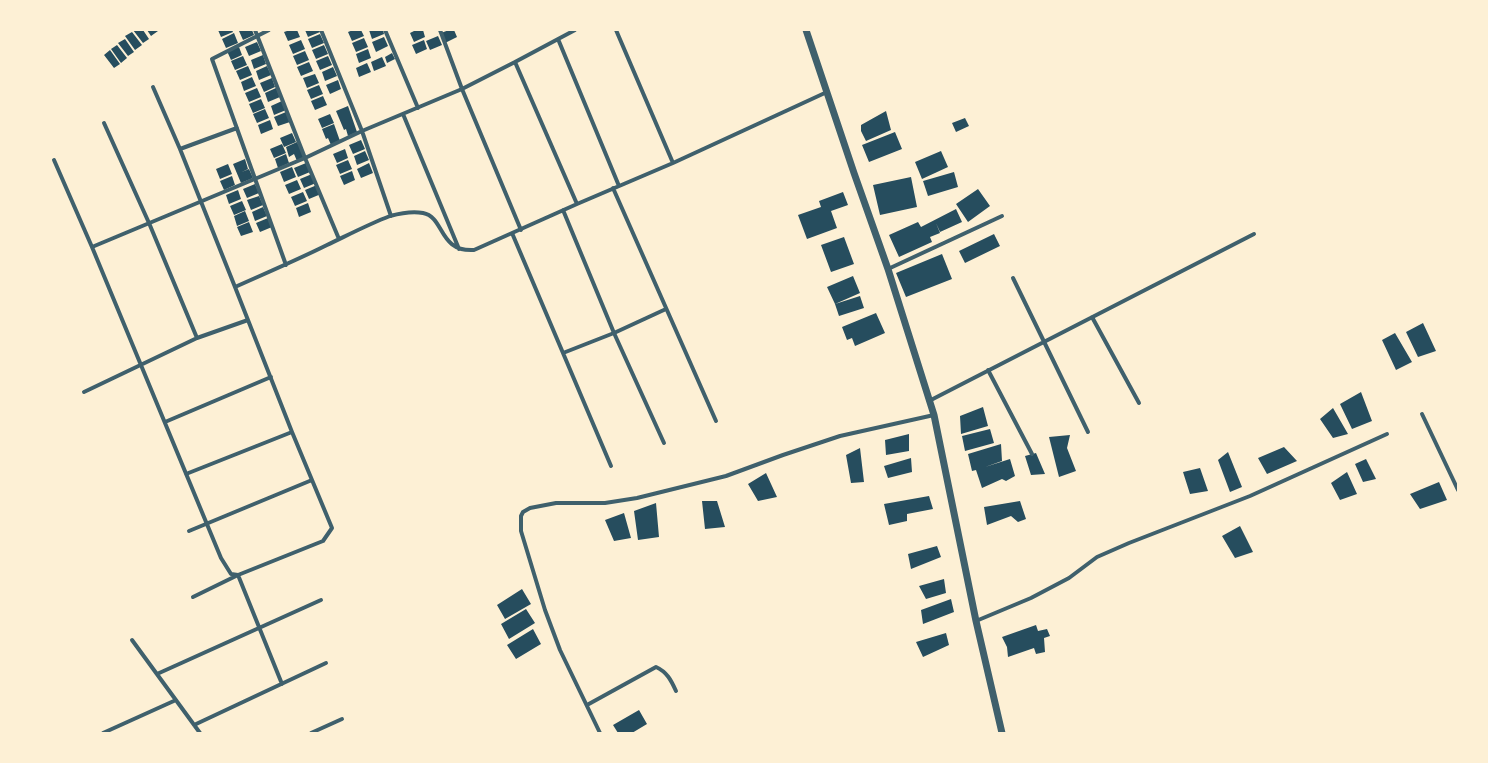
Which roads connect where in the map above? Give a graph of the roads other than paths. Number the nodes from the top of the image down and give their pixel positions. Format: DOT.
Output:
graph roads {
  1 [pos="255,30"];
  2 [pos="268,30"];
  3 [pos="321,30"];
  4 [pos="385,30"];
  5 [pos="440,30"];
  6 [pos="575,30"];
  7 [pos="616,30"];
  8 [pos="806,30"];
  9 [pos="257,35"];
  10 [pos="558,39"];
  11 [pos="515,62"];
  12 [pos="154,87"];
  13 [pos="462,89"];
  14 [pos="827,92"];
  15 [pos="418,108"];
  16 [pos="403,114"];
  17 [pos="104,123"];
  18 [pos="237,128"];
  19 [pos="362,131"];
  20 [pos="180,149"];
  21 [pos="305,158"];
  22 [pos="54,160"];
  23 [pos="673,163"];
  24 [pos="255,179"];
  25 [pos="619,186"];
  26 [pos="613,188"];
  27 [pos="201,201"];
  28 [pos="577,204"];
  29 [pos="563,210"];
  30 [pos="391,216"];
  31 [pos="1002,216"];
  32 [pos="149,223"];
  33 [pos="521,230"];
  34 [pos="512,233"];
  35 [pos="1254,234"];
  36 [pos="339,239"];
  37 [pos="92,247"];
  38 [pos="459,249"];
  39 [pos="286,265"];
  40 [pos="888,269"];
  41 [pos="1013,278"];
  42 [pos="235,287"];
  43 [pos="666,309"];
  44 [pos="1092,318"];
  45 [pos="248,320"];
  46 [pos="614,333"];
  47 [pos="196,338"];
  48 [pos="1043,342"];
  49 [pos="563,353"];
  50 [pos="141,365"];
  51 [pos="988,370"];
  52 [pos="271,377"];
  53 [pos="84,392"];
  54 [pos="929,401"];
  55 [pos="1139,403"];
  56 [pos="1422,414"];
  57 [pos="934,416"];
  58 [pos="716,421"];
  59 [pos="165,422"];
  60 [pos="292,432"];
  61 [pos="1088,432"];
  62 [pos="1387,434"];
  63 [pos="664,443"];
  64 [pos="1032,454"];
  65 [pos="611,466"];
  66 [pos="186,474"];
  67 [pos="312,480"];
  68 [pos="1458,490"];
  69 [pos="207,524"];
  70 [pos="189,531"];
  71 [pos="238,575"];
  72 [pos="193,597"];
  73 [pos="321,600"];
  74 [pos="976,621"];
  75 [pos="259,628"];
  76 [pos="132,640"];
  77 [pos="326,663"];
  78 [pos="157,674"];
  79 [pos="282,684"];
  80 [pos="676,690"];
  81 [pos="176,700"];
  82 [pos="587,705"];
  83 [pos="342,720"];
  84 [pos="194,725"];
  85 [pos="103,733"];
  86 [pos="200,733"];
  87 [pos="311,733"];
  88 [pos="600,733"];
  89 [pos="1002,733"];
  1 -- 9 [label="street"];
  2 -- 9 [label="street"];
  3 -- 19 [label="street"];
  4 -- 15 [label="street"];
  5 -- 13 [label="street"];
  6 -- 10 [label="street"];
  7 -- 23 [label="street"];
  8 -- 14 [label="street"];
  9 -- 18 [label="street"];
  9 -- 21 [label="street"];
  10 -- 11 [label="street"];
  10 -- 25 [label="street"];
  11 -- 13 [label="street"];
  11 -- 28 [label="street"];
  12 -- 20 [label="street"];
  13 -- 15 [label="street"];
  13 -- 33 [label="street"];
  14 -- 23 [label="street"];
  14 -- 40 [label="street"];
  15 -- 16 [label="street"];
  16 -- 19 [label="street"];
  16 -- 38 [label="street"];
  17 -- 32 [label="street"];
  18 -- 20 [label="street"];
  18 -- 24 [label="street"];
  19 -- 21 [label="street"];
  19 -- 30 [label="street"];
  20 -- 27 [label="street"];
  21 -- 24 [label="street"];
  21 -- 36 [label="street"];
  22 -- 37 [label="street"];
  23 -- 25 [label="street"];
  24 -- 27 [label="street"];
  24 -- 39 [label="street"];
  25 -- 26 [label="street"];
  26 -- 28 [label="street"];
  26 -- 43 [label="street"];
  27 -- 32 [label="street"];
  27 -- 42 [label="street"];
  28 -- 29 [label="street"];
  29 -- 33 [label="street"];
  29 -- 46 [label="street"];
  30 -- 36 [label="street"];
  30 -- 38 [label="street"];
  31 -- 40 [label="street"];
  32 -- 37 [label="street"];
  32 -- 47 [label="street"];
  33 -- 34 [label="street"];
  34 -- 38 [label="street"];
  34 -- 49 [label="street"];
  35 -- 44 [label="street"];
  36 -- 39 [label="street"];
  37 -- 50 [label="street"];
  39 -- 42 [label="street"];
  40 -- 54 [label="street"];
  41 -- 48 [label="street"];
  42 -- 45 [label="street"];
  43 -- 46 [label="street"];
  43 -- 58 [label="street"];
  44 -- 48 [label="street"];
  44 -- 55 [label="street"];
  45 -- 47 [label="street"];
  45 -- 52 [label="street"];
  46 -- 49 [label="street"];
  46 -- 63 [label="street"];
  47 -- 50 [label="street"];
  48 -- 51 [label="street"];
  48 -- 61 [label="street"];
  49 -- 65 [label="street"];
  50 -- 53 [label="street"];
  50 -- 59 [label="street"];
  51 -- 54 [label="street"];
  51 -- 64 [label="street"];
  52 -- 59 [label="street"];
  52 -- 60 [label="street"];
  54 -- 57 [label="street"];
  56 -- 68 [label="street"];
  57 -- 74 [label="street"];
  57 -- 82 [label="street"];
  59 -- 66 [label="street"];
  60 -- 66 [label="street"];
  60 -- 67 [label="street"];
  62 -- 74 [label="street"];
  66 -- 69 [label="street"];
  67 -- 69 [label="street"];
  67 -- 71 [label="street"];
  69 -- 70 [label="street"];
  69 -- 71 [label="street"];
  71 -- 72 [label="street"];
  71 -- 75 [label="street"];
  73 -- 75 [label="street"];
  74 -- 89 [label="street"];
  75 -- 78 [label="street"];
  75 -- 79 [label="street"];
  76 -- 78 [label="street"];
  77 -- 79 [label="street"];
  78 -- 81 [label="street"];
  79 -- 84 [label="street"];
  80 -- 82 [label="street"];
  81 -- 84 [label="street"];
  81 -- 85 [label="street"];
  82 -- 88 [label="street"];
  83 -- 87 [label="street"];
  84 -- 86 [label="street"];
}
